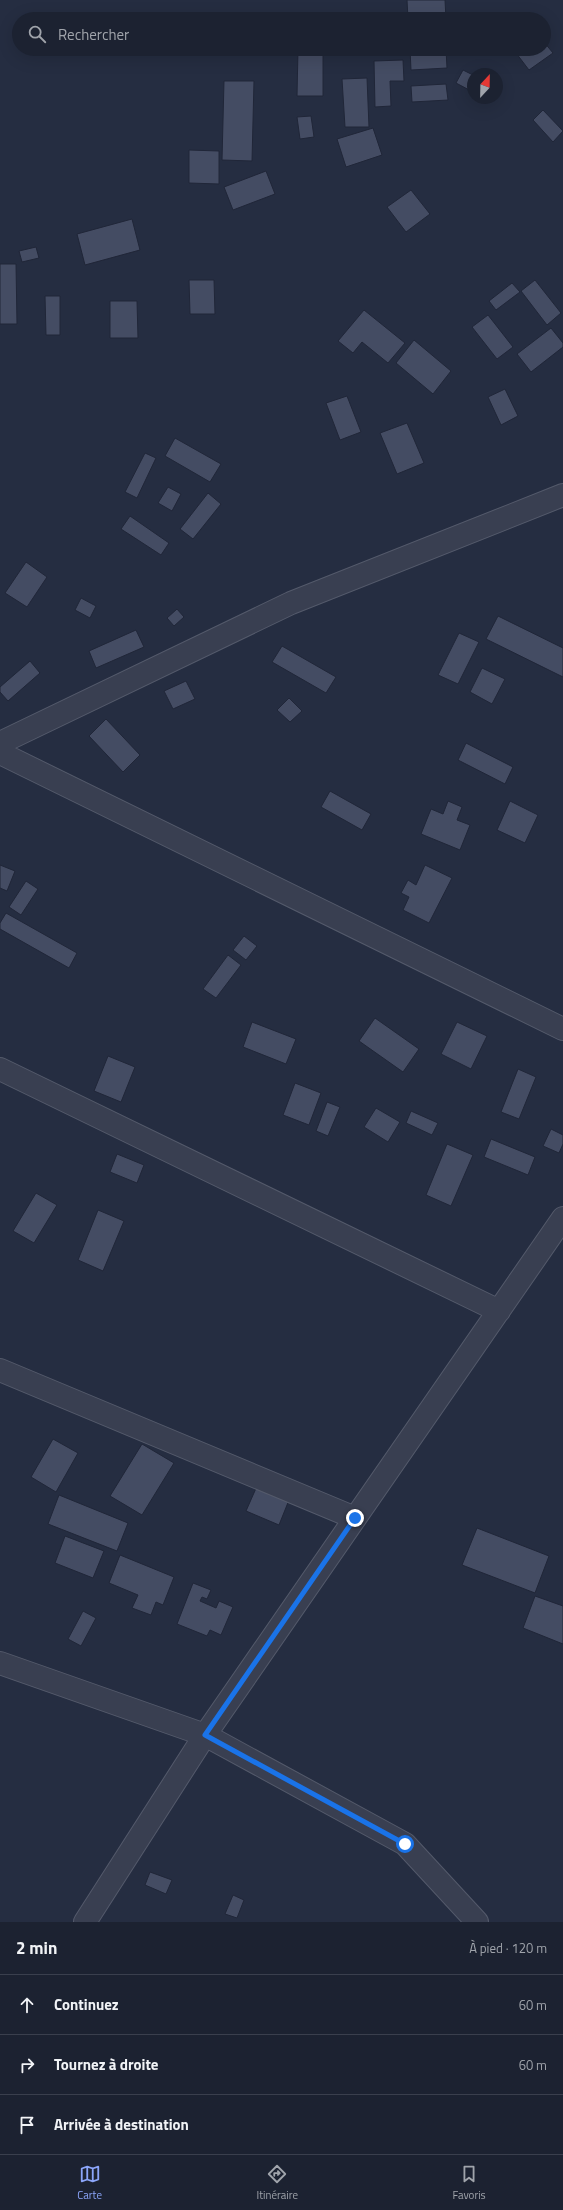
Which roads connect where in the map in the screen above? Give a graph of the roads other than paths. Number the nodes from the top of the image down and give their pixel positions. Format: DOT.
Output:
graph roads {
  1 [pos="563,494"];
  2 [pos="0,743"];
  3 [pos="0,753"];
  4 [pos="563,1029"];
  5 [pos="0,1069"];
  6 [pos="563,1218"];
  7 [pos="499,1311"];
  8 [pos="0,1370"];
  9 [pos="355,1518"];
  10 [pos="0,1663"];
  11 [pos="205,1735"];
  12 [pos="85,1922"];
  13 [pos="477,1922"];
  1 -- 2 [label="street"];
  3 -- 4 [label="street"];
  5 -- 7 [label="street"];
  6 -- 7 [label="street"];
  7 -- 9 [label="street"];
  8 -- 9 [label="street"];
  9 -- 11 [label="street"];
  10 -- 11 [label="street"];
  11 -- 12 [label="street"];
  11 -- 13 [label="street"];
}
